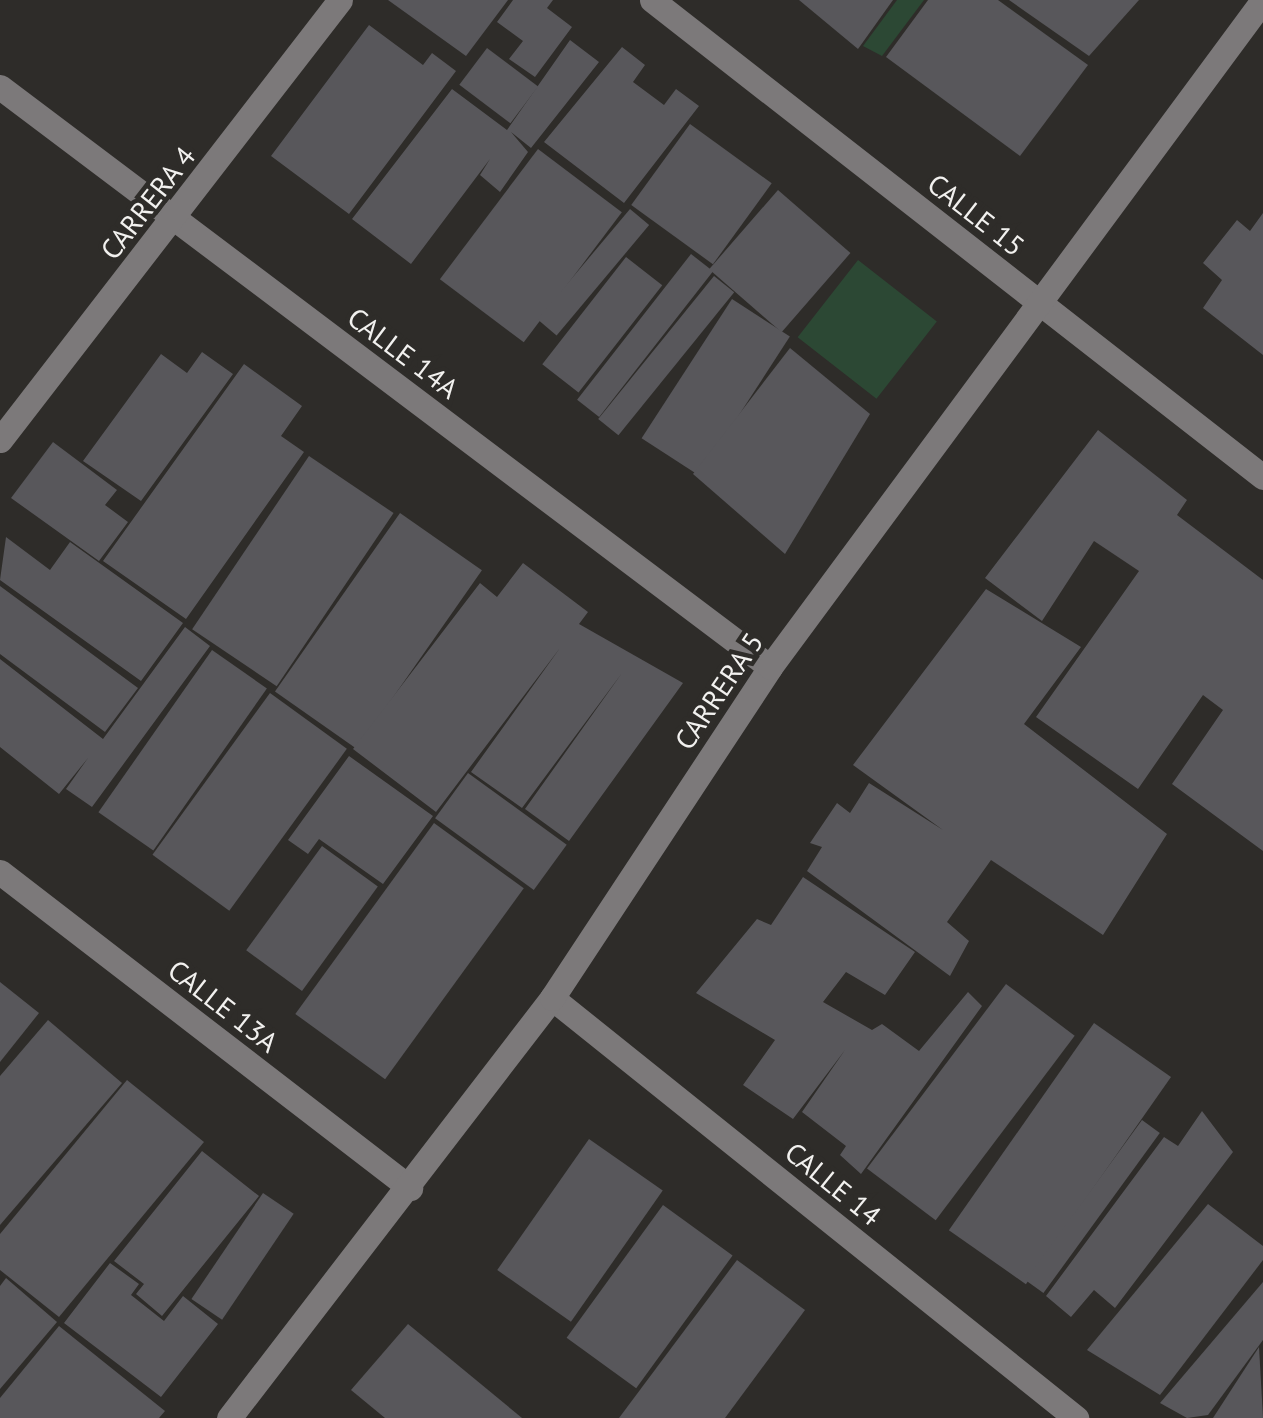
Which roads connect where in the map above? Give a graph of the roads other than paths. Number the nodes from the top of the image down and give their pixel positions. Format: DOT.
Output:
graph roads {
  1 [pos="340,0"];
  2 [pos="652,0"];
  3 [pos="1262,0"];
  4 [pos="0,87"];
  5 [pos="176,220"];
  6 [pos="1036,300"];
  7 [pos="0,440"];
  8 [pos="1263,477"];
  9 [pos="770,668"];
  10 [pos="0,872"];
  11 [pos="552,998"];
  12 [pos="410,1188"];
  13 [pos="229,1418"];
  14 [pos="1076,1418"];
  1 -- 5 [label="street, CARRERA 4"];
  2 -- 6 [label="street, CALLE 15"];
  3 -- 6 [label="street, CARRERA 5"];
  4 -- 5 [label="street, CALLE 14A"];
  5 -- 7 [label="street, CARRERA 4"];
  5 -- 9 [label="street, CALLE 14A"];
  6 -- 8 [label="street, CALLE 15"];
  6 -- 9 [label="street, CARRERA 5"];
  9 -- 11 [label="street, CARRERA 5"];
  10 -- 12 [label="street, CALLE 13A"];
  11 -- 12 [label="street, CARRERA 5"];
  11 -- 14 [label="street, CALLE 14"];
  12 -- 13 [label="street, CARRERA 5"];
}
